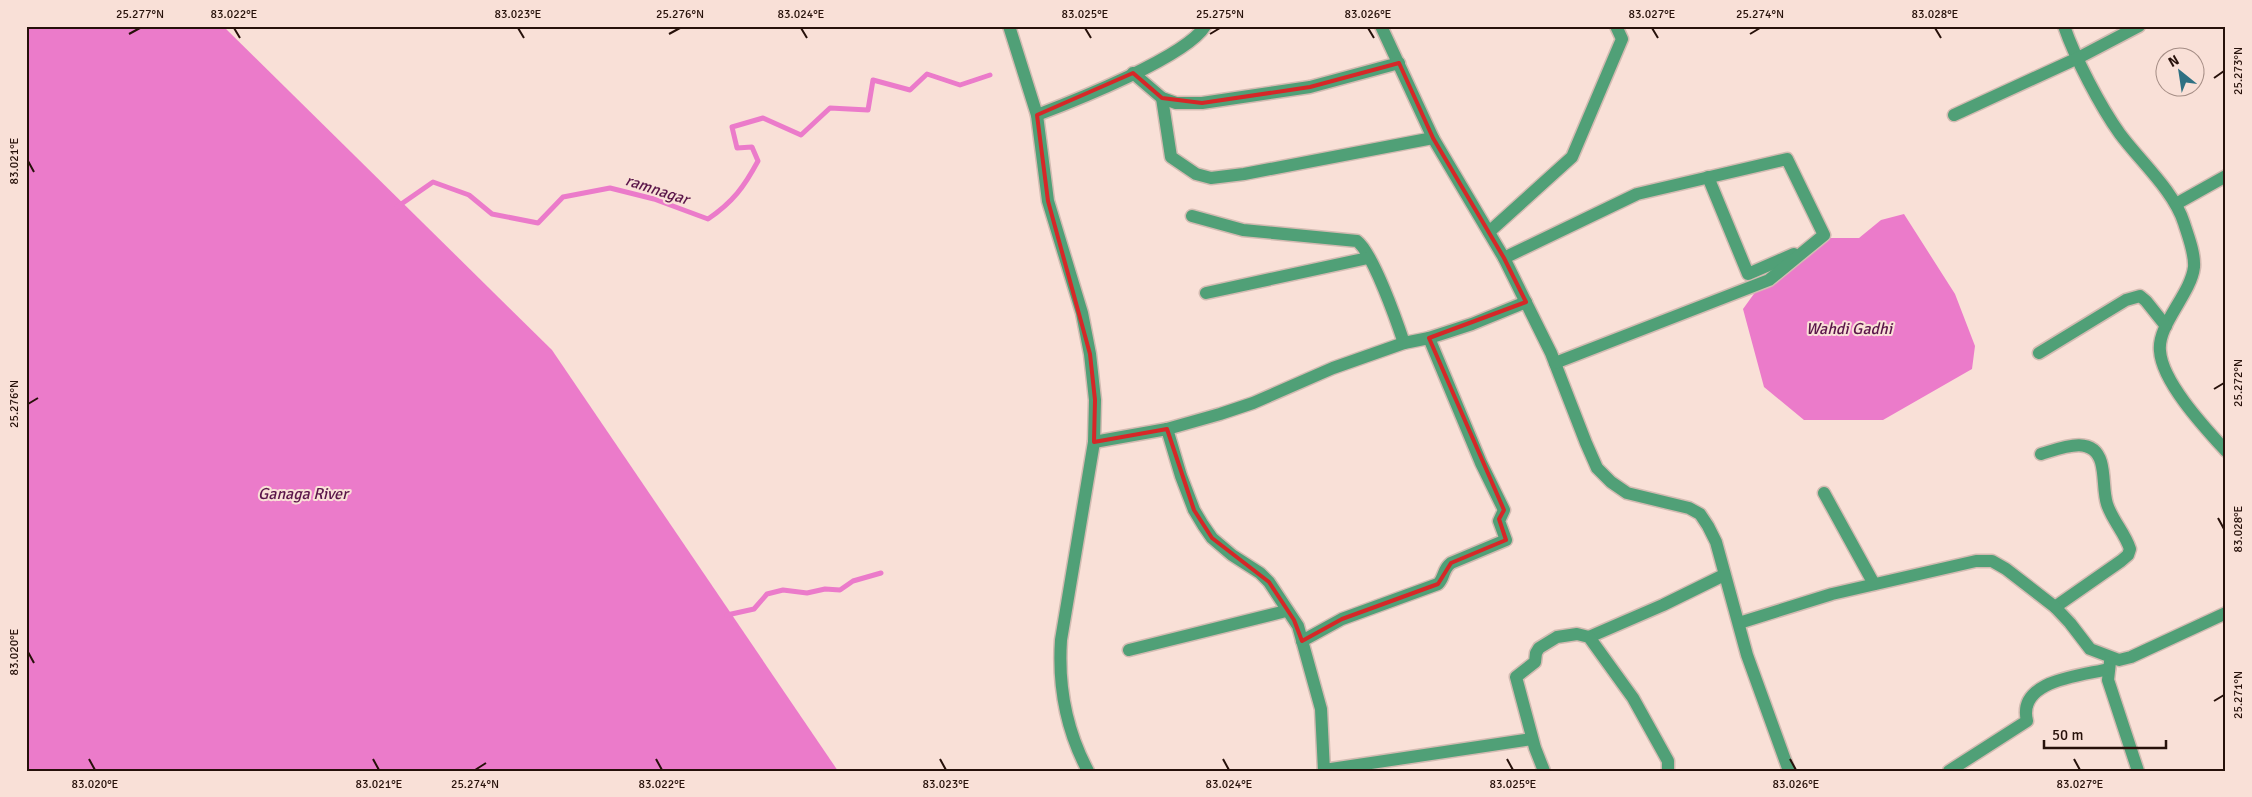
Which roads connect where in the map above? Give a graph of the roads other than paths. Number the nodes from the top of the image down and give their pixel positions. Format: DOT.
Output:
graph roads {
  1 [pos="1009,26"];
  2 [pos="1205,26"];
  3 [pos="1381,26"];
  4 [pos="1616,26"];
  5 [pos="2064,26"];
  6 [pos="2139,26"];
  7 [pos="2078,58"];
  8 [pos="1398,63"];
  9 [pos="1133,73"];
  10 [pos="1162,98"];
  11 [pos="1037,114"];
  12 [pos="1954,115"];
  13 [pos="1433,138"];
  14 [pos="2226,176"];
  15 [pos="1708,177"];
  16 [pos="2176,204"];
  17 [pos="1192,216"];
  18 [pos="1489,232"];
  19 [pos="1809,247"];
  20 [pos="1368,258"];
  21 [pos="1504,258"];
  22 [pos="1206,293"];
  23 [pos="1526,302"];
  24 [pos="2166,326"];
  25 [pos="1429,338"];
  26 [pos="1404,343"];
  27 [pos="2039,353"];
  28 [pos="1555,363"];
  29 [pos="1167,429"];
  30 [pos="1094,442"];
  31 [pos="2226,451"];
  32 [pos="2041,454"];
  33 [pos="1824,493"];
  34 [pos="1724,575"];
  35 [pos="1874,584"];
  36 [pos="2055,607"];
  37 [pos="1286,611"];
  38 [pos="2226,613"];
  39 [pos="1739,623"];
  40 [pos="1589,637"];
  41 [pos="1302,640"];
  42 [pos="1129,650"];
  43 [pos="2110,663"];
  44 [pos="1532,739"];
  45 [pos="1324,770"];
  46 [pos="2136,770"];
  47 [pos="1088,771"];
  48 [pos="1544,771"];
  49 [pos="1668,771"];
  50 [pos="1789,771"];
  51 [pos="1949,771"];
  1 -- 11 [label="street"];
  2 -- 9 [label="street"];
  3 -- 8 [label="street"];
  4 -- 18 [label="street"];
  5 -- 7 [label="street"];
  6 -- 7 [label="street"];
  7 -- 12 [label="street"];
  7 -- 16 [label="street"];
  8 -- 10 [label="street"];
  8 -- 13 [label="street"];
  9 -- 10 [label="street"];
  9 -- 11 [label="street"];
  10 -- 13 [label="street"];
  11 -- 30 [label="street"];
  13 -- 18 [label="street"];
  14 -- 16 [label="street"];
  15 -- 19 [label="street"];
  15 -- 19 [label="street"];
  15 -- 21 [label="street"];
  16 -- 24 [label="street"];
  17 -- 20 [label="street"];
  18 -- 21 [label="street"];
  19 -- 28 [label="street"];
  20 -- 22 [label="street"];
  20 -- 26 [label="street"];
  21 -- 23 [label="street"];
  23 -- 25 [label="street"];
  23 -- 28 [label="street"];
  24 -- 27 [label="street"];
  24 -- 31 [label="street"];
  25 -- 26 [label="street"];
  25 -- 41 [label="street"];
  26 -- 29 [label="street"];
  28 -- 34 [label="street"];
  29 -- 30 [label="street"];
  29 -- 37 [label="street"];
  30 -- 47 [label="street"];
  32 -- 36 [label="street"];
  33 -- 35 [label="street"];
  34 -- 39 [label="street"];
  34 -- 40 [label="street"];
  35 -- 36 [label="street"];
  35 -- 39 [label="street"];
  36 -- 43 [label="street"];
  37 -- 41 [label="street"];
  37 -- 42 [label="street"];
  38 -- 43 [label="street"];
  39 -- 50 [label="street"];
  40 -- 44 [label="street"];
  40 -- 49 [label="street"];
  41 -- 45 [label="street"];
  43 -- 46 [label="street"];
  43 -- 51 [label="street"];
  44 -- 45 [label="street"];
  44 -- 48 [label="street"];
}
